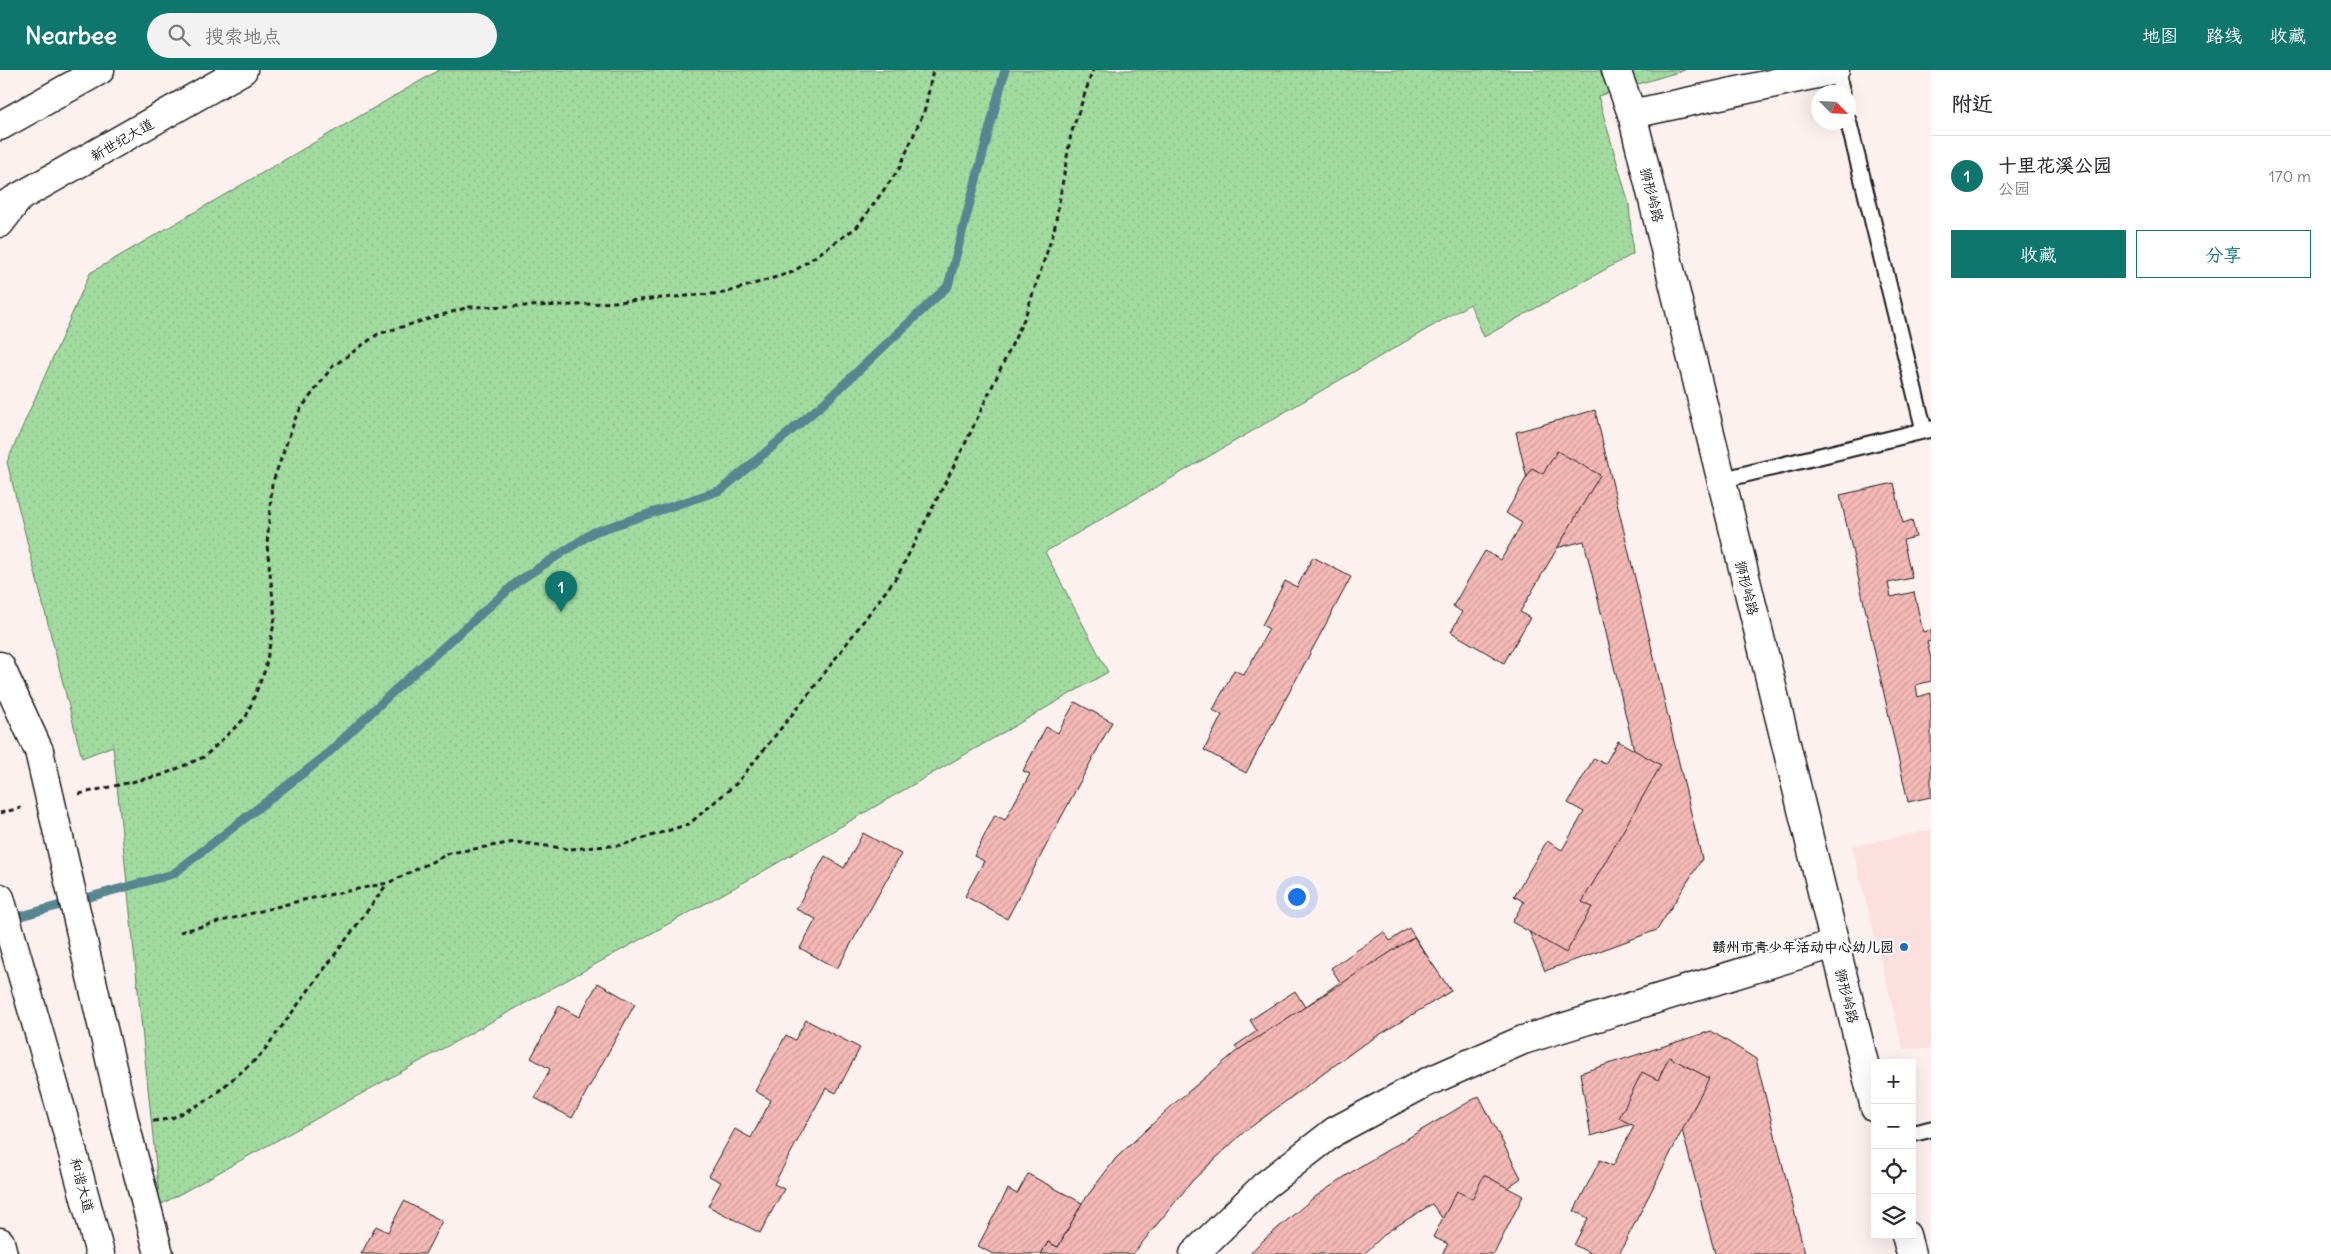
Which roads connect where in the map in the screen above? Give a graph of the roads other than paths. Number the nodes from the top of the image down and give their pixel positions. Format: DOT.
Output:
graph roads {
  1 [pos="100,70"];
  2 [pos="243,70"];
  3 [pos="1616,70"];
  4 [pos="1836,70"];
  5 [pos="1840,85"];
  6 [pos="1632,114"];
  7 [pos="0,126"];
  8 [pos="1851,130"];
  9 [pos="9,204"];
  10 [pos="0,223"];
  11 [pos="1927,430"];
  12 [pos="1721,480"];
  13 [pos="0,666"];
  14 [pos="0,898"];
  15 [pos="1834,944"];
  16 [pos="1874,1104"];
  17 [pos="1931,1129"];
  18 [pos="1916,1133"];
  19 [pos="1907,1239"];
  20 [pos="0,1242"];
  21 [pos="3,1254"];
  22 [pos="100,1254"];
  23 [pos="158,1254"];
  24 [pos="1194,1254"];
  25 [pos="1911,1254"];
  1 -- 7 [label="main road"];
  2 -- 9 [label="main road, 新世纪大道"];
  3 -- 6 [label="main road, 狮形岭路"];
  4 -- 5 [label="lane"];
  4 -- 6 [label="main road"];
  6 -- 12 [label="main road, 狮形岭路"];
  8 -- 11 [label="lane"];
  9 -- 10 [label="main road"];
  11 -- 12 [label="lane"];
  12 -- 15 [label="main road, 狮形岭路"];
  13 -- 23 [label="main road, bridge"];
  14 -- 22 [label="main road, 和谐大道"];
  15 -- 16 [label="main road, 狮形岭路"];
  15 -- 24 [label="main road"];
  17 -- 18 [label="lane"];
  19 -- 25 [label="main road"];
  20 -- 21 [label="main road"];
}
